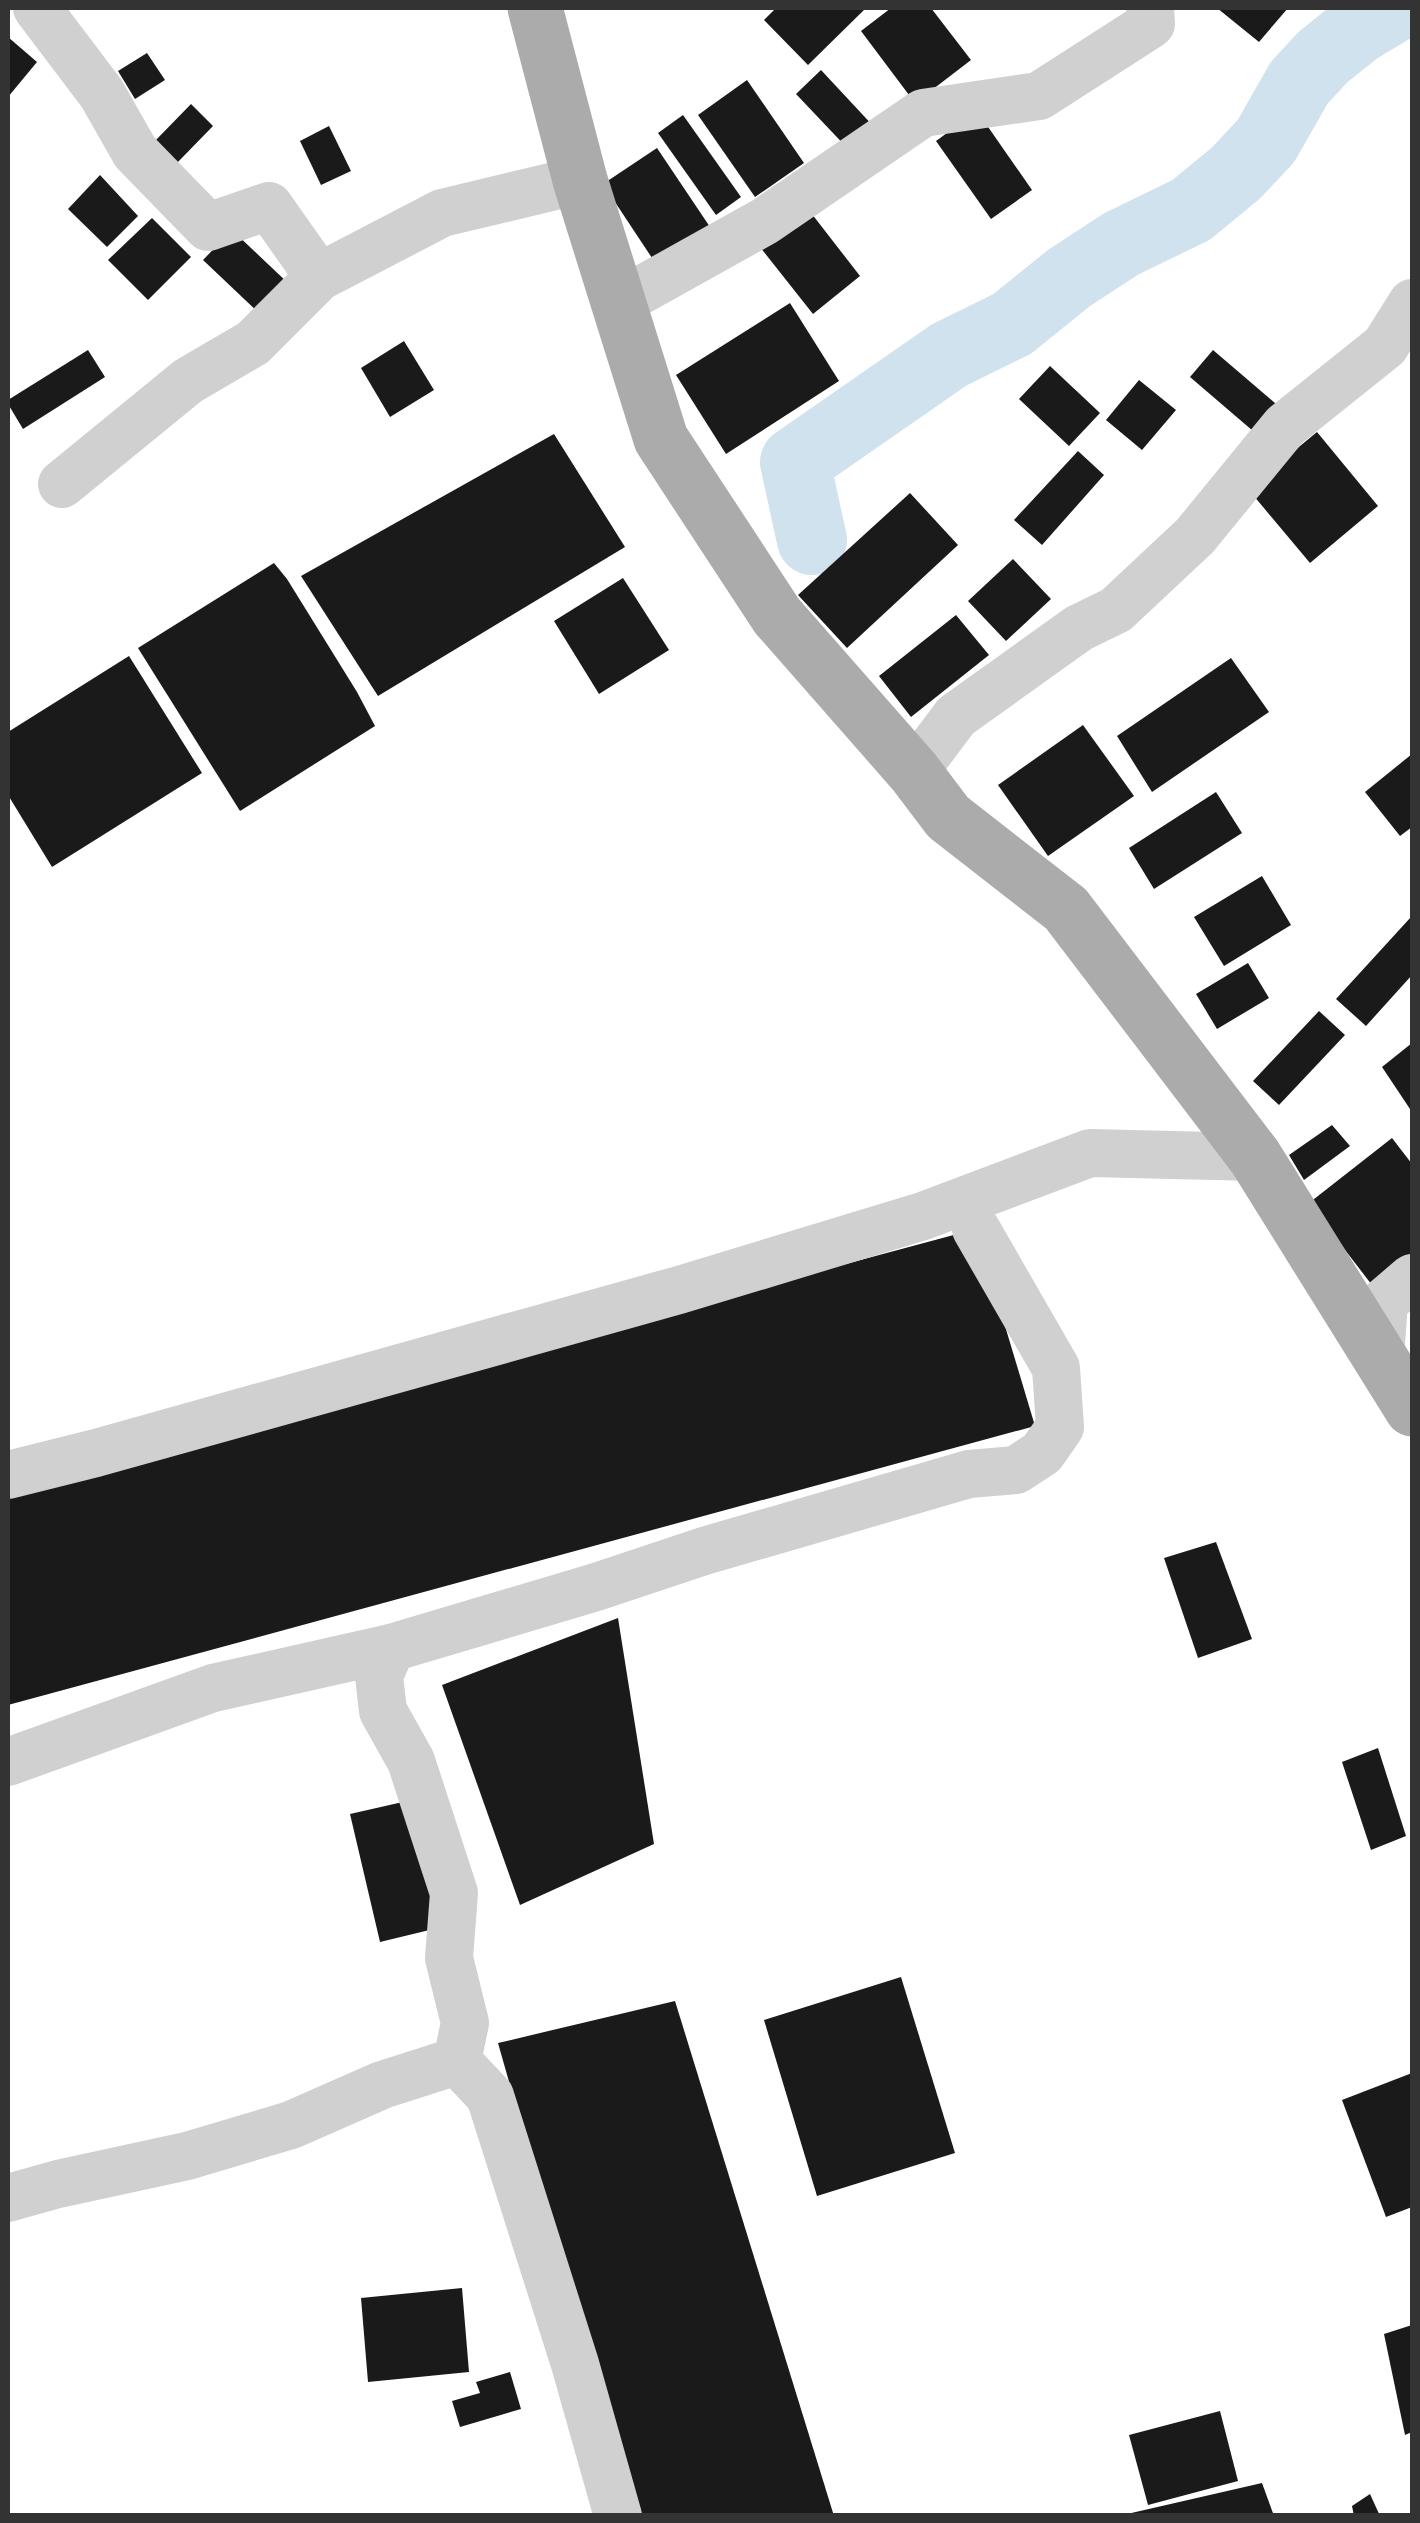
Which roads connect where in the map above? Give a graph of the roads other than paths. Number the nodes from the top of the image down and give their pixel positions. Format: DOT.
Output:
graph roads {
  1 [pos="37,8"];
  2 [pos="535,8"];
  3 [pos="1150,8"];
  4 [pos="580,180"];
  5 [pos="319,277"];
  6 [pos="618,303"];
  7 [pos="1412,304"];
  8 [pos="62,484"];
  9 [pos="914,772"];
  10 [pos="1256,1158"];
  11 [pos="976,1229"];
  12 [pos="1412,1278"];
  13 [pos="1380,1358"];
  14 [pos="1412,1409"];
  15 [pos="8,1475"];
  16 [pos="390,1648"];
  17 [pos="8,1762"];
  18 [pos="457,2061"];
  19 [pos="8,2198"];
  20 [pos="618,2516"];
  1 -- 5 [label="street"];
  2 -- 4 [label="main road"];
  3 -- 6 [label="street"];
  4 -- 5 [label="street"];
  4 -- 6 [label="main road"];
  5 -- 8 [label="street"];
  6 -- 9 [label="main road"];
  7 -- 9 [label="street"];
  9 -- 10 [label="main road"];
  10 -- 13 [label="main road"];
  10 -- 15 [label="street"];
  11 -- 16 [label="street"];
  12 -- 13 [label="street"];
  13 -- 14 [label="main road"];
  16 -- 17 [label="street"];
  16 -- 18 [label="street"];
  18 -- 19 [label="street"];
  18 -- 20 [label="street"];
}
